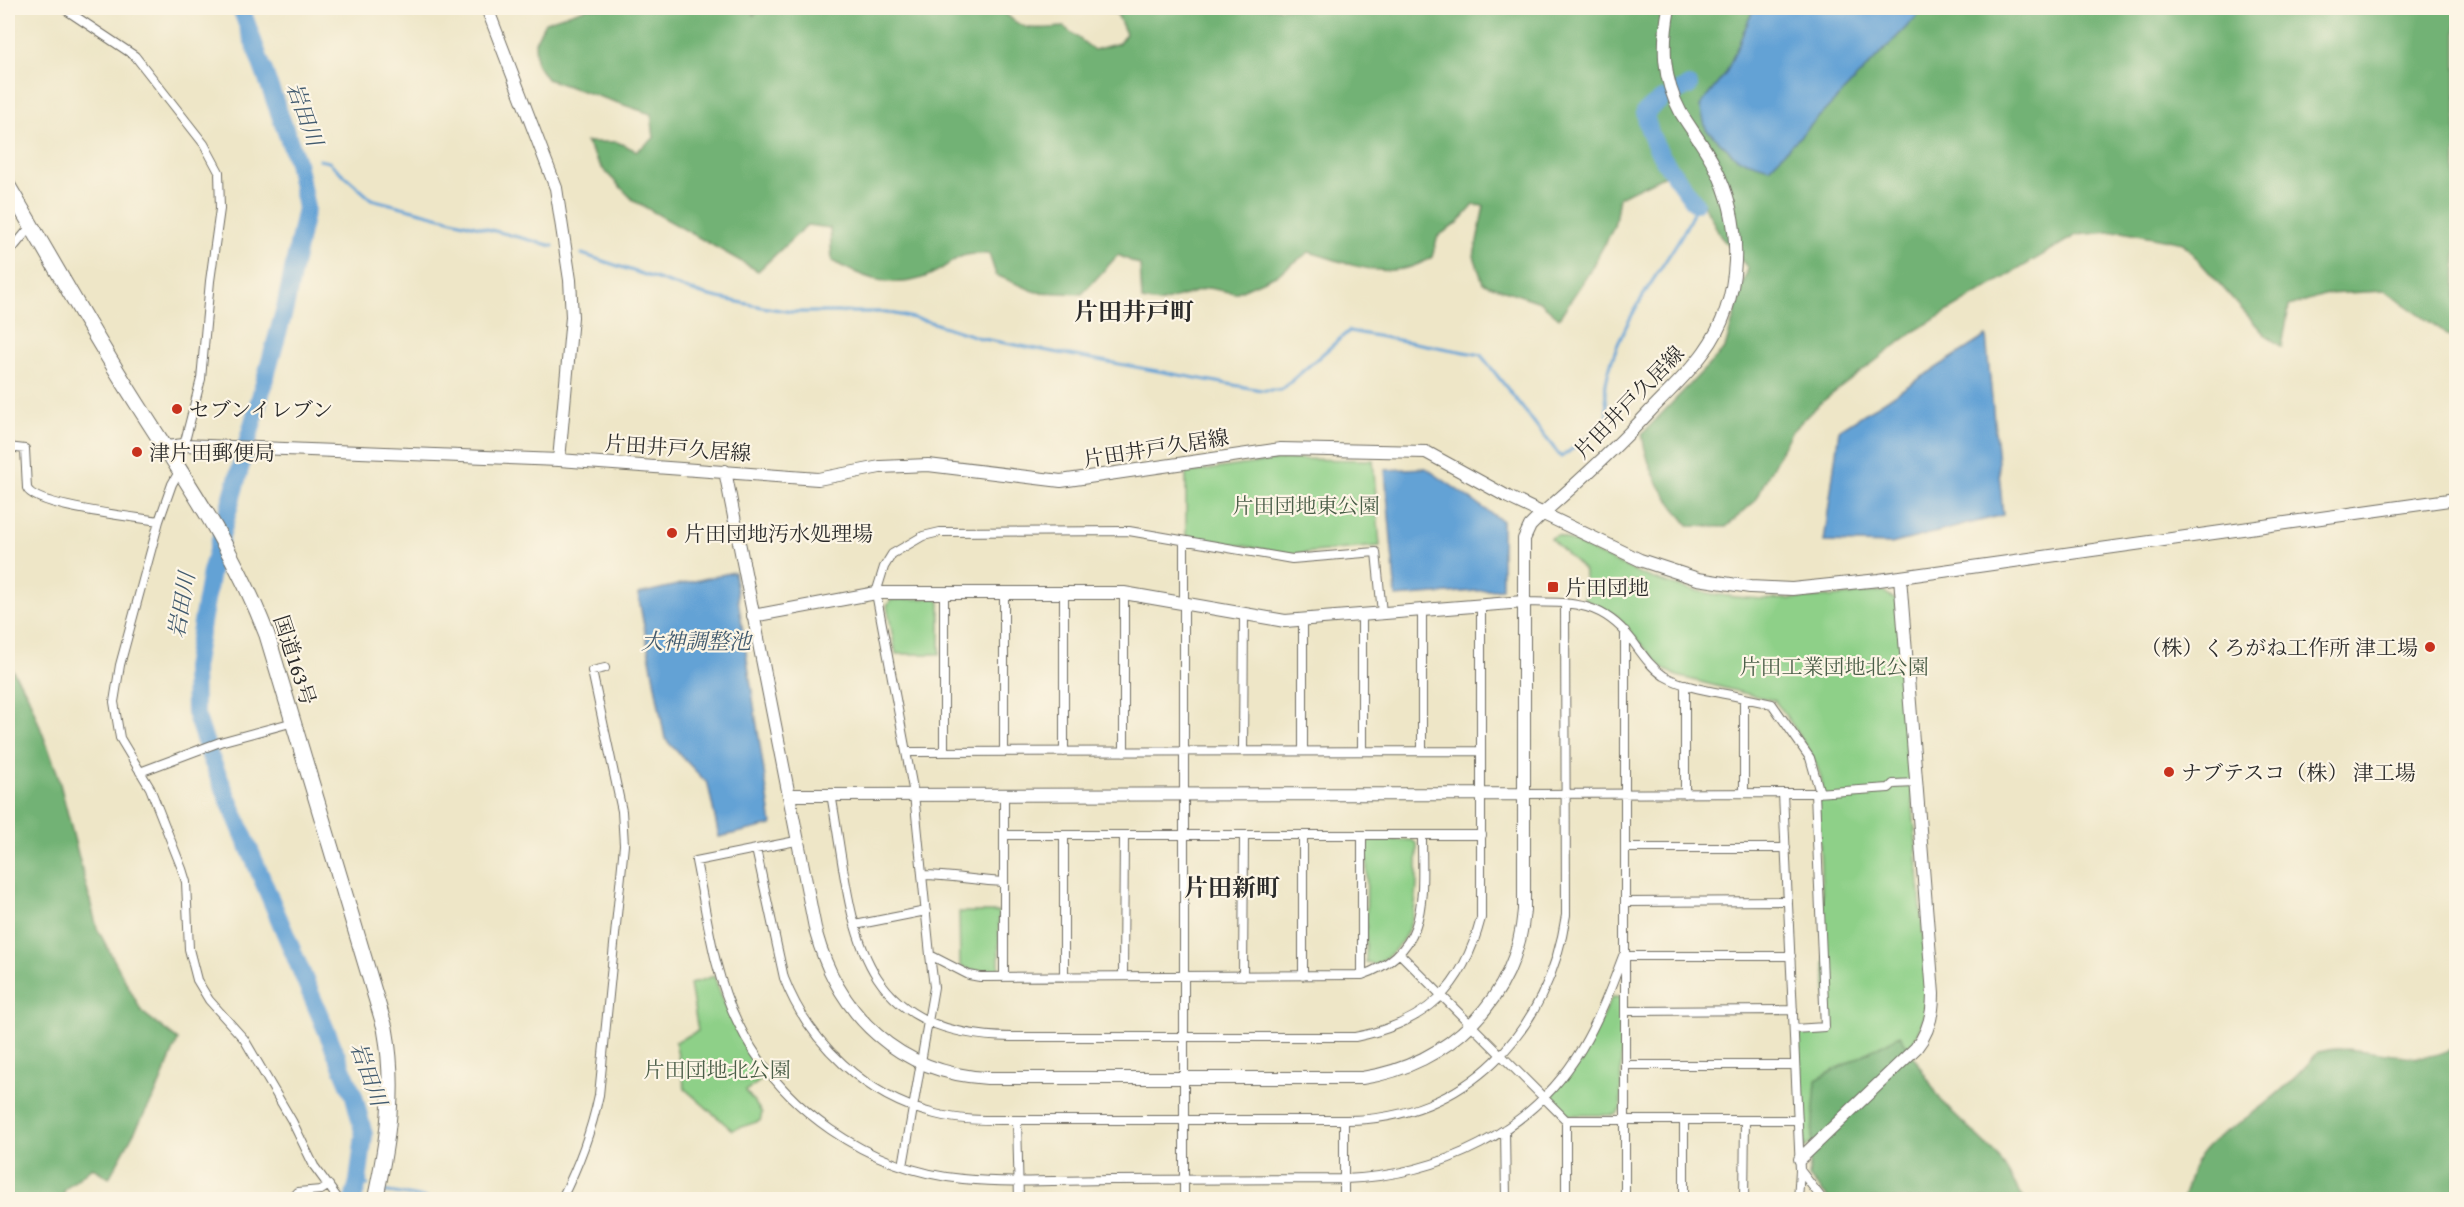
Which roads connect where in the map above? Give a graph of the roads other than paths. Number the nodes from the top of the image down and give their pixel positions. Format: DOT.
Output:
graph roads {
  1 [pos="63,8"];
  2 [pos="487,8"];
  3 [pos="1670,8"];
  4 [pos="8,186"];
  5 [pos="32,226"];
  6 [pos="8,254"];
  7 [pos="184,445"];
  8 [pos="8,447"];
  9 [pos="166,447"];
  10 [pos="559,460"];
  11 [pos="181,469"];
  12 [pos="726,471"];
  13 [pos="2457,499"];
  14 [pos="1543,513"];
  15 [pos="159,521"];
  16 [pos="1184,541"];
  17 [pos="1900,577"];
  18 [pos="876,593"];
  19 [pos="944,593"];
  20 [pos="1004,593"];
  21 [pos="1064,593"];
  22 [pos="1124,593"];
  23 [pos="1523,602"];
  24 [pos="1184,603"];
  25 [pos="1565,603"];
  26 [pos="1481,605"];
  27 [pos="1422,610"];
  28 [pos="1382,613"];
  29 [pos="1244,614"];
  30 [pos="1362,615"];
  31 [pos="753,616"];
  32 [pos="1303,620"];
  33 [pos="1624,631"];
  34 [pos="605,668"];
  35 [pos="1685,684"];
  36 [pos="1744,698"];
  37 [pos="294,722"];
  38 [pos="1243,751"];
  39 [pos="1362,751"];
  40 [pos="1422,751"];
  41 [pos="1481,751"];
  42 [pos="906,752"];
  43 [pos="944,752"];
  44 [pos="1004,752"];
  45 [pos="1064,752"];
  46 [pos="1124,752"];
  47 [pos="1183,752"];
  48 [pos="1303,752"];
  49 [pos="140,772"];
  50 [pos="1916,783"];
  51 [pos="1744,793"];
  52 [pos="1783,793"];
  53 [pos="1818,793"];
  54 [pos="831,794"];
  55 [pos="914,794"];
  56 [pos="1004,794"];
  57 [pos="1184,794"];
  58 [pos="1482,794"];
  59 [pos="1524,794"];
  60 [pos="1565,794"];
  61 [pos="1625,794"];
  62 [pos="1684,794"];
  63 [pos="789,795"];
  64 [pos="1482,835"];
  65 [pos="1004,836"];
  66 [pos="1064,836"];
  67 [pos="1124,836"];
  68 [pos="1184,836"];
  69 [pos="1244,836"];
  70 [pos="1303,836"];
  71 [pos="1362,836"];
  72 [pos="1422,836"];
  73 [pos="796,841"];
  74 [pos="1626,848"];
  75 [pos="1786,848"];
  76 [pos="756,849"];
  77 [pos="922,875"];
  78 [pos="1004,882"];
  79 [pos="1626,902"];
  80 [pos="1788,902"];
  81 [pos="926,911"];
  82 [pos="855,925"];
  83 [pos="1399,953"];
  84 [pos="930,955"];
  85 [pos="1623,956"];
  86 [pos="1791,956"];
  87 [pos="1362,975"];
  88 [pos="1123,976"];
  89 [pos="1243,976"];
  90 [pos="1303,976"];
  91 [pos="1004,977"];
  92 [pos="1064,977"];
  93 [pos="1184,977"];
  94 [pos="1441,995"];
  95 [pos="1793,1010"];
  96 [pos="1626,1011"];
  97 [pos="929,1023"];
  98 [pos="1471,1026"];
  99 [pos="1794,1029"];
  100 [pos="1184,1036"];
  101 [pos="1501,1055"];
  102 [pos="921,1065"];
  103 [pos="1626,1065"];
  104 [pos="1795,1065"];
  105 [pos="1184,1079"];
  106 [pos="1544,1098"];
  107 [pos="914,1108"];
  108 [pos="1184,1119"];
  109 [pos="1344,1119"];
  110 [pos="1017,1120"];
  111 [pos="1566,1120"];
  112 [pos="1625,1120"];
  113 [pos="1684,1120"];
  114 [pos="1745,1120"];
  115 [pos="1798,1120"];
  116 [pos="1505,1129"];
  117 [pos="1800,1165"];
  118 [pos="903,1166"];
  119 [pos="1184,1179"];
  120 [pos="1345,1179"];
  121 [pos="1019,1180"];
  122 [pos="329,1185"];
  123 [pos="291,1200"];
  124 [pos="339,1200"];
  125 [pos="375,1200"];
  126 [pos="561,1200"];
  127 [pos="1019,1200"];
  128 [pos="1184,1200"];
  129 [pos="1344,1200"];
  130 [pos="1506,1200"];
  131 [pos="1566,1200"];
  132 [pos="1625,1200"];
  133 [pos="1684,1200"];
  134 [pos="1744,1200"];
  135 [pos="1797,1200"];
  136 [pos="1823,1200"];
  1 -- 7 [label="street"];
  2 -- 10 [label="street"];
  3 -- 14 [label="street, 片田井戸久居線"];
  4 -- 5 [label="highway, 国道163号"];
  5 -- 6 [label="street"];
  5 -- 9 [label="highway, 国道163号"];
  7 -- 9 [label="street, 片田井戸久居線"];
  7 -- 10 [label="street, 片田井戸久居線"];
  8 -- 15 [label="street"];
  9 -- 11 [label="highway, 国道163号"];
  10 -- 12 [label="street, 片田井戸久居線"];
  11 -- 15 [label="street"];
  11 -- 37 [label="highway, 国道163号"];
  12 -- 14 [label="street, 片田井戸久居線"];
  12 -- 31 [label="street"];
  13 -- 17 [label="street"];
  14 -- 17 [label="street"];
  14 -- 23 [label="street"];
  15 -- 49 [label="street"];
  16 -- 18 [label="street"];
  16 -- 24 [label="street"];
  16 -- 28 [label="street"];
  17 -- 50 [label="street"];
  18 -- 19 [label="street"];
  18 -- 31 [label="street"];
  18 -- 42 [label="street"];
  19 -- 20 [label="street"];
  19 -- 43 [label="street"];
  20 -- 21 [label="street"];
  20 -- 44 [label="street"];
  21 -- 22 [label="street"];
  21 -- 45 [label="street"];
  22 -- 24 [label="street"];
  22 -- 46 [label="street"];
  23 -- 25 [label="street"];
  23 -- 26 [label="street"];
  23 -- 59 [label="street"];
  24 -- 29 [label="street"];
  24 -- 47 [label="street"];
  25 -- 33 [label="street"];
  25 -- 60 [label="street"];
  26 -- 27 [label="street"];
  26 -- 41 [label="street"];
  27 -- 28 [label="street"];
  27 -- 40 [label="street"];
  28 -- 30 [label="street"];
  29 -- 32 [label="street"];
  29 -- 38 [label="street"];
  30 -- 32 [label="street"];
  30 -- 39 [label="street"];
  31 -- 63 [label="street"];
  32 -- 48 [label="street"];
  33 -- 35 [label="street"];
  33 -- 61 [label="street"];
  34 -- 126 [label="street"];
  35 -- 36 [label="street"];
  35 -- 62 [label="street"];
  36 -- 51 [label="street"];
  36 -- 53 [label="street"];
  37 -- 49 [label="street"];
  37 -- 125 [label="highway, 国道163号"];
  38 -- 47 [label="street"];
  38 -- 48 [label="street"];
  39 -- 40 [label="street"];
  39 -- 48 [label="street"];
  40 -- 41 [label="street"];
  41 -- 58 [label="street"];
  42 -- 43 [label="street"];
  42 -- 55 [label="street"];
  43 -- 44 [label="street"];
  44 -- 45 [label="street"];
  45 -- 46 [label="street"];
  46 -- 47 [label="street"];
  47 -- 57 [label="street"];
  49 -- 122 [label="street"];
  50 -- 53 [label="street"];
  50 -- 117 [label="street"];
  51 -- 52 [label="street"];
  51 -- 62 [label="street"];
  52 -- 53 [label="street"];
  52 -- 75 [label="street"];
  53 -- 99 [label="street"];
  54 -- 55 [label="street"];
  54 -- 63 [label="street"];
  54 -- 82 [label="street"];
  55 -- 56 [label="street"];
  55 -- 77 [label="street"];
  56 -- 57 [label="street"];
  56 -- 65 [label="street"];
  57 -- 58 [label="street"];
  57 -- 68 [label="street"];
  58 -- 59 [label="street"];
  58 -- 64 [label="street"];
  59 -- 60 [label="street"];
  59 -- 98 [label="street"];
  60 -- 61 [label="street"];
  60 -- 101 [label="street"];
  61 -- 62 [label="street"];
  61 -- 74 [label="street"];
  63 -- 73 [label="street"];
  64 -- 72 [label="street"];
  64 -- 94 [label="street"];
  65 -- 66 [label="street"];
  65 -- 78 [label="street"];
  66 -- 67 [label="street"];
  66 -- 92 [label="street"];
  67 -- 68 [label="street"];
  67 -- 88 [label="street"];
  68 -- 69 [label="street"];
  68 -- 93 [label="street"];
  69 -- 70 [label="street"];
  69 -- 89 [label="street"];
  70 -- 71 [label="street"];
  70 -- 90 [label="street"];
  71 -- 72 [label="street"];
  71 -- 87 [label="street"];
  72 -- 83 [label="street"];
  73 -- 76 [label="street"];
  73 -- 102 [label="street"];
  74 -- 75 [label="street"];
  74 -- 79 [label="street"];
  75 -- 80 [label="street"];
  76 -- 107 [label="street"];
  76 -- 118 [label="street"];
  77 -- 78 [label="street"];
  77 -- 81 [label="street"];
  78 -- 91 [label="street"];
  79 -- 80 [label="street"];
  79 -- 85 [label="street"];
  80 -- 86 [label="street"];
  81 -- 82 [label="street"];
  81 -- 84 [label="street"];
  82 -- 97 [label="street"];
  83 -- 87 [label="street"];
  83 -- 94 [label="street"];
  84 -- 91 [label="street"];
  84 -- 97 [label="street"];
  85 -- 86 [label="street"];
  85 -- 96 [label="street"];
  85 -- 106 [label="street"];
  86 -- 95 [label="street"];
  87 -- 90 [label="street"];
  88 -- 92 [label="street"];
  88 -- 93 [label="street"];
  89 -- 90 [label="street"];
  89 -- 93 [label="street"];
  91 -- 92 [label="street"];
  93 -- 100 [label="street"];
  94 -- 98 [label="street"];
  94 -- 100 [label="street"];
  95 -- 96 [label="street"];
  95 -- 99 [label="street"];
  96 -- 103 [label="street"];
  97 -- 100 [label="street"];
  97 -- 102 [label="street"];
  98 -- 101 [label="street"];
  98 -- 105 [label="street"];
  99 -- 104 [label="street"];
  100 -- 105 [label="street"];
  101 -- 106 [label="street"];
  101 -- 109 [label="street"];
  102 -- 105 [label="street"];
  102 -- 107 [label="street"];
  103 -- 104 [label="street"];
  103 -- 112 [label="street"];
  104 -- 115 [label="street"];
  105 -- 108 [label="street"];
  106 -- 111 [label="street"];
  106 -- 116 [label="street"];
  107 -- 110 [label="street"];
  107 -- 118 [label="street"];
  108 -- 109 [label="street"];
  108 -- 110 [label="street"];
  108 -- 119 [label="street"];
  109 -- 120 [label="street"];
  110 -- 121 [label="street"];
  111 -- 112 [label="street"];
  111 -- 131 [label="street"];
  112 -- 113 [label="street"];
  112 -- 132 [label="street"];
  113 -- 114 [label="street"];
  113 -- 133 [label="street"];
  114 -- 115 [label="street"];
  114 -- 134 [label="street"];
  115 -- 117 [label="street"];
  116 -- 120 [label="street"];
  116 -- 130 [label="street"];
  117 -- 135 [label="street"];
  117 -- 136 [label="street"];
  118 -- 121 [label="street"];
  119 -- 120 [label="street"];
  119 -- 121 [label="street"];
  119 -- 128 [label="street"];
  120 -- 129 [label="street"];
  121 -- 127 [label="street"];
  122 -- 123 [label="street"];
  122 -- 124 [label="street"];
}
